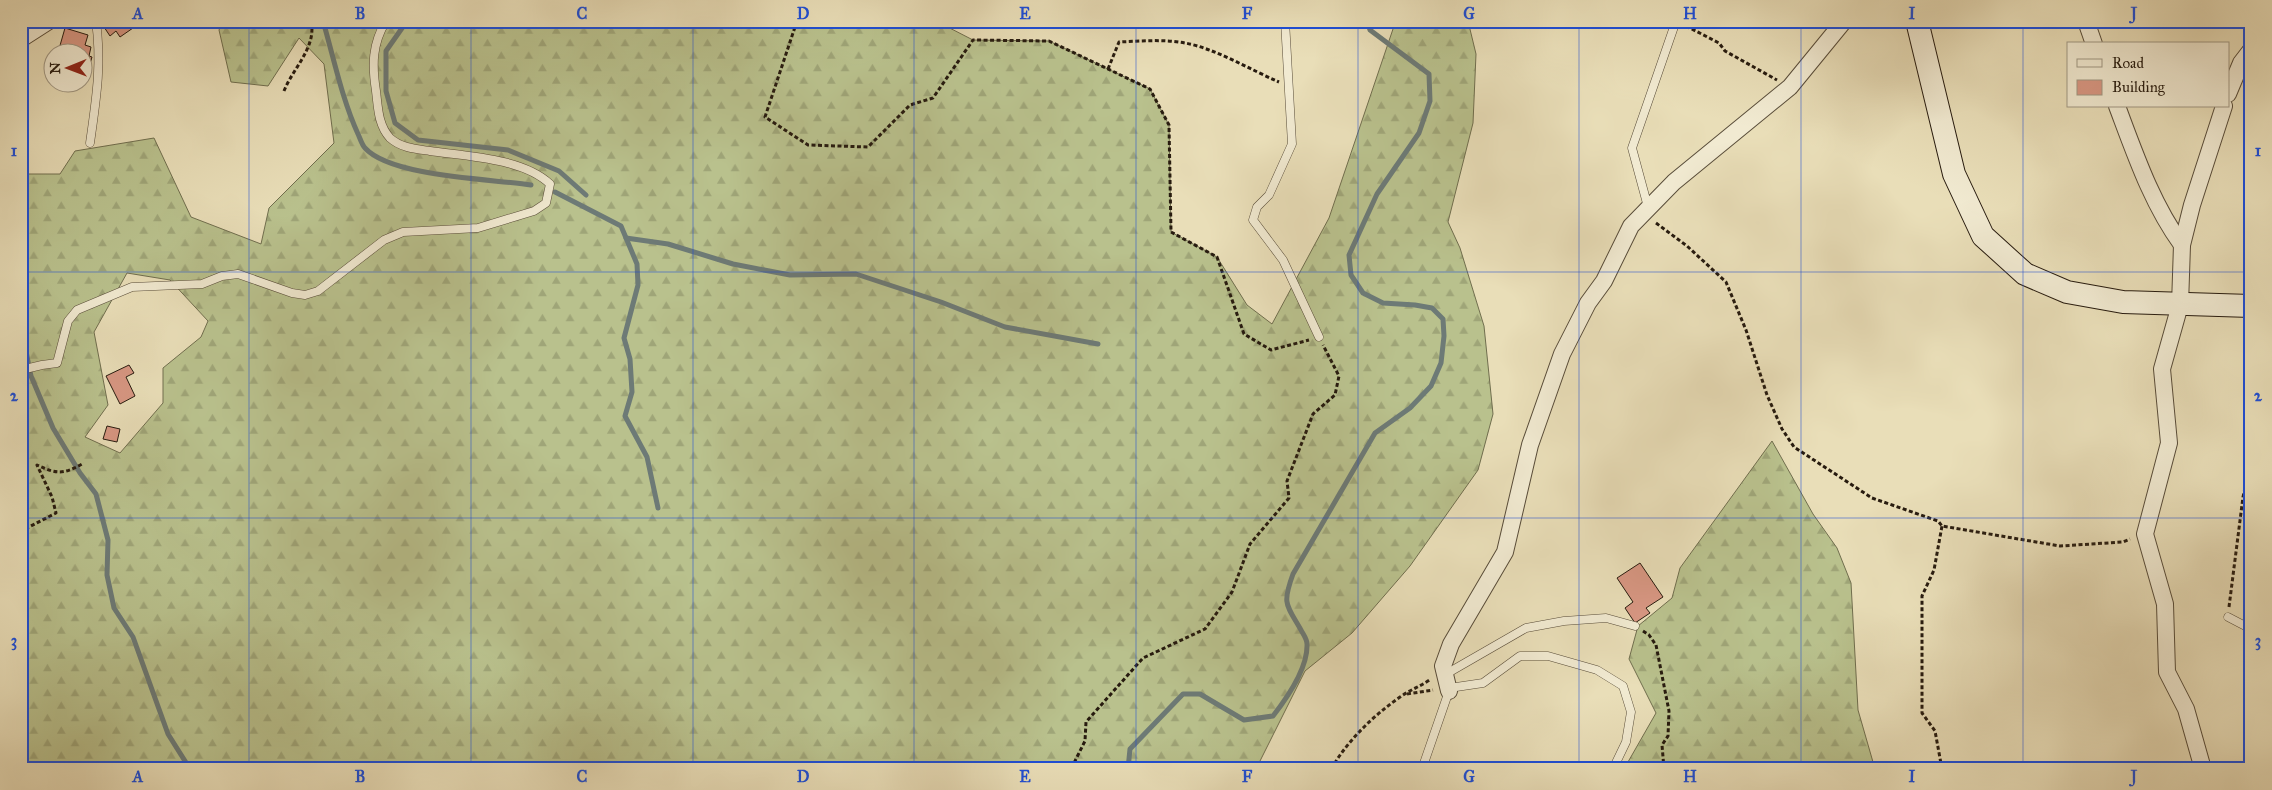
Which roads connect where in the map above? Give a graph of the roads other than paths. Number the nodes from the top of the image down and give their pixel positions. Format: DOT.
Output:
graph roads {
  1 [pos="49,21"];
  2 [pos="96,21"];
  3 [pos="386,21"];
  4 [pos="1285,21"];
  5 [pos="1676,21"];
  6 [pos="1844,21"];
  7 [pos="1917,21"];
  8 [pos="2086,21"];
  9 [pos="21,39"];
  10 [pos="2093,42"];
  11 [pos="2251,50"];
  12 [pos="2230,89"];
  13 [pos="2118,108"];
  14 [pos="2223,108"];
  15 [pos="90,143"];
  16 [pos="1646,211"];
  17 [pos="2182,245"];
  18 [pos="2180,305"];
  19 [pos="2251,306"];
  20 [pos="1319,337"];
  21 [pos="21,370"];
  22 [pos="2228,617"];
  23 [pos="1635,626"];
  24 [pos="2251,629"];
  25 [pos="1444,670"];
  26 [pos="1449,691"];
  27 [pos="1422,769"];
  28 [pos="1613,769"];
  29 [pos="2203,769"];
  1 -- 9 [label="street"];
  2 -- 15 [label="lane"];
  3 -- 21 [label="lane"];
  4 -- 20 [label="lane"];
  5 -- 16 [label="lane"];
  6 -- 16 [label="street"];
  7 -- 18 [label="street"];
  8 -- 10 [label="street"];
  11 -- 12 [label="street"];
  13 -- 17 [label="street"];
  14 -- 17 [label="street"];
  16 -- 25 [label="street"];
  17 -- 18 [label="street"];
  18 -- 19 [label="street"];
  18 -- 29 [label="street"];
  22 -- 24 [label="lane"];
  23 -- 25 [label="lane"];
  25 -- 26 [label="street"];
  26 -- 27 [label="lane"];
  26 -- 28 [label="lane"];
}
